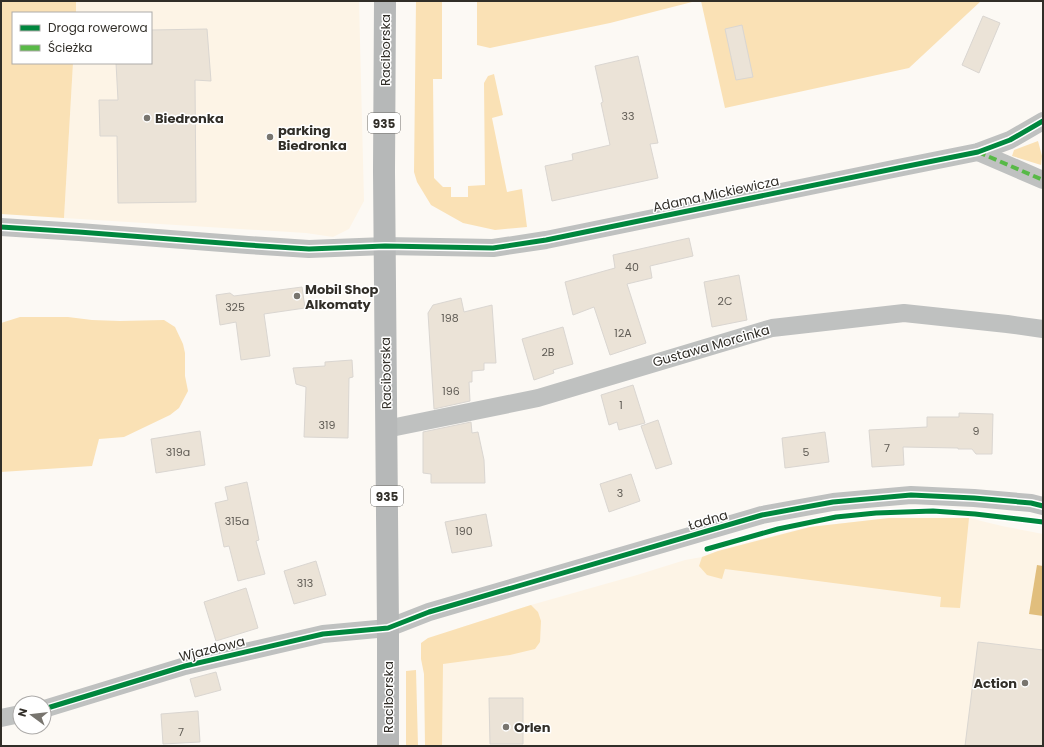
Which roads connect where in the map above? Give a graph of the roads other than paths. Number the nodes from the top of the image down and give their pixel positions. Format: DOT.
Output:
graph roads {
  1 [pos="385,1"];
  2 [pos="1043,121"];
  3 [pos="978,152"];
  4 [pos="1043,180"];
  5 [pos="1,227"];
  6 [pos="385,246"];
  7 [pos="1043,329"];
  8 [pos="386,429"];
  9 [pos="1043,506"];
  10 [pos="388,628"];
  11 [pos="52,706"];
  12 [pos="12,716"];
  13 [pos="1,718"];
  14 [pos="388,746"];
  1 -- 6 [label="main road, Raciborska / 935"];
  2 -- 3 [label="street, Adama Mickiewicza"];
  3 -- 4 [label="street"];
  3 -- 6 [label="street, Adama Mickiewicza"];
  5 -- 6 [label="street, Adama Mickiewicza"];
  6 -- 8 [label="main road, Raciborska / 935"];
  7 -- 8 [label="street, Gustawa Morcinka"];
  8 -- 10 [label="main road, Raciborska / 935"];
  9 -- 10 [label="street, Ładna"];
  10 -- 11 [label="street, Wjazdowa"];
  10 -- 14 [label="main road, Raciborska / 935"];
  12 -- 13 [label="street"];
}
